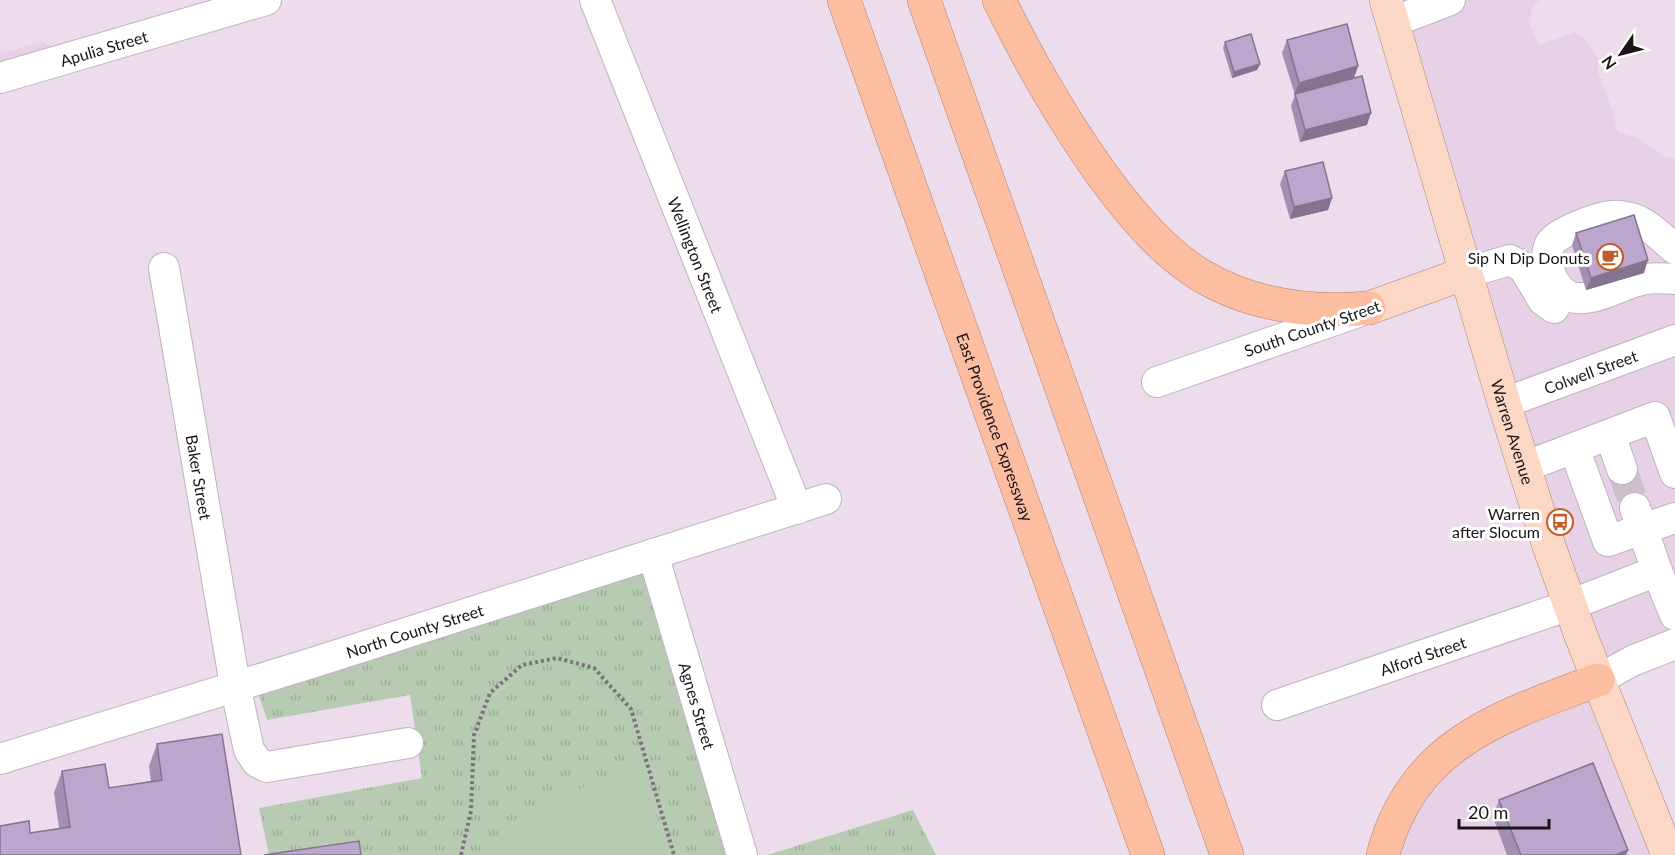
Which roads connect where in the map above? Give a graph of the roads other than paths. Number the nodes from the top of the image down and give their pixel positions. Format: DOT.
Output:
graph roads {
  1 [pos="266,0"];
  2 [pos="595,0"];
  3 [pos="844,0"];
  4 [pos="924,0"];
  5 [pos="999,0"];
  6 [pos="1450,0"];
  7 [pos="1390,11"];
  8 [pos="0,78"];
  9 [pos="1675,249"];
  10 [pos="164,268"];
  11 [pos="1466,273"];
  12 [pos="1675,281"];
  13 [pos="1369,308"];
  14 [pos="1675,340"];
  15 [pos="1157,382"];
  16 [pos="1504,403"];
  17 [pos="1610,435"];
  18 [pos="1574,448"];
  19 [pos="1524,467"];
  20 [pos="1622,469"];
  21 [pos="1675,473"];
  22 [pos="826,499"];
  23 [pos="797,509"];
  24 [pos="1639,518"];
  25 [pos="1675,518"];
  26 [pos="653,554"];
  27 [pos="1657,571"];
  28 [pos="1570,605"];
  29 [pos="1675,615"];
  30 [pos="1675,644"];
  31 [pos="1598,680"];
  32 [pos="235,685"];
  33 [pos="1277,705"];
  34 [pos="408,743"];
  35 [pos="0,759"];
  36 [pos="1135,818"];
  37 [pos="742,855"];
  38 [pos="1143,855"];
  39 [pos="1148,855"];
  40 [pos="1227,855"];
  41 [pos="1383,855"];
  42 [pos="1668,855"];
  1 -- 8 [label="street, Apulia Street"];
  2 -- 23 [label="street, Wellington Street"];
  3 -- 36 [label="highway, East Providence Expressway"];
  4 -- 40 [label="highway"];
  5 -- 13 [label="highway"];
  6 -- 7 [label="street"];
  7 -- 11 [label="main road, Warren Avenue"];
  9 -- 12 [label="street"];
  10 -- 32 [label="street, Baker Street"];
  11 -- 12 [label="street"];
  11 -- 13 [label="main road, South County Street"];
  11 -- 16 [label="main road, Warren Avenue"];
  13 -- 15 [label="street, South County Street"];
  14 -- 16 [label="street, Colwell Street"];
  16 -- 19 [label="main road, Warren Avenue"];
  17 -- 18 [label="street"];
  17 -- 20 [label="street"];
  17 -- 21 [label="street"];
  18 -- 19 [label="street"];
  18 -- 24 [label="street"];
  19 -- 28 [label="main road, Warren Avenue"];
  22 -- 23 [label="street, North County Street"];
  23 -- 26 [label="street, North County Street"];
  24 -- 25 [label="street"];
  24 -- 27 [label="street"];
  26 -- 32 [label="street, North County Street"];
  26 -- 37 [label="street, Agnes Street"];
  27 -- 28 [label="street, Alford Street"];
  27 -- 29 [label="street"];
  28 -- 31 [label="main road, Warren Avenue"];
  28 -- 33 [label="street, Alford Street"];
  30 -- 31 [label="street"];
  31 -- 41 [label="highway"];
  31 -- 42 [label="main road, Warren Avenue"];
  32 -- 34 [label="street, Baker Street"];
  32 -- 35 [label="street, North County Street"];
  36 -- 38 [label="highway"];
  36 -- 39 [label="highway, East Providence Expressway"];
}
